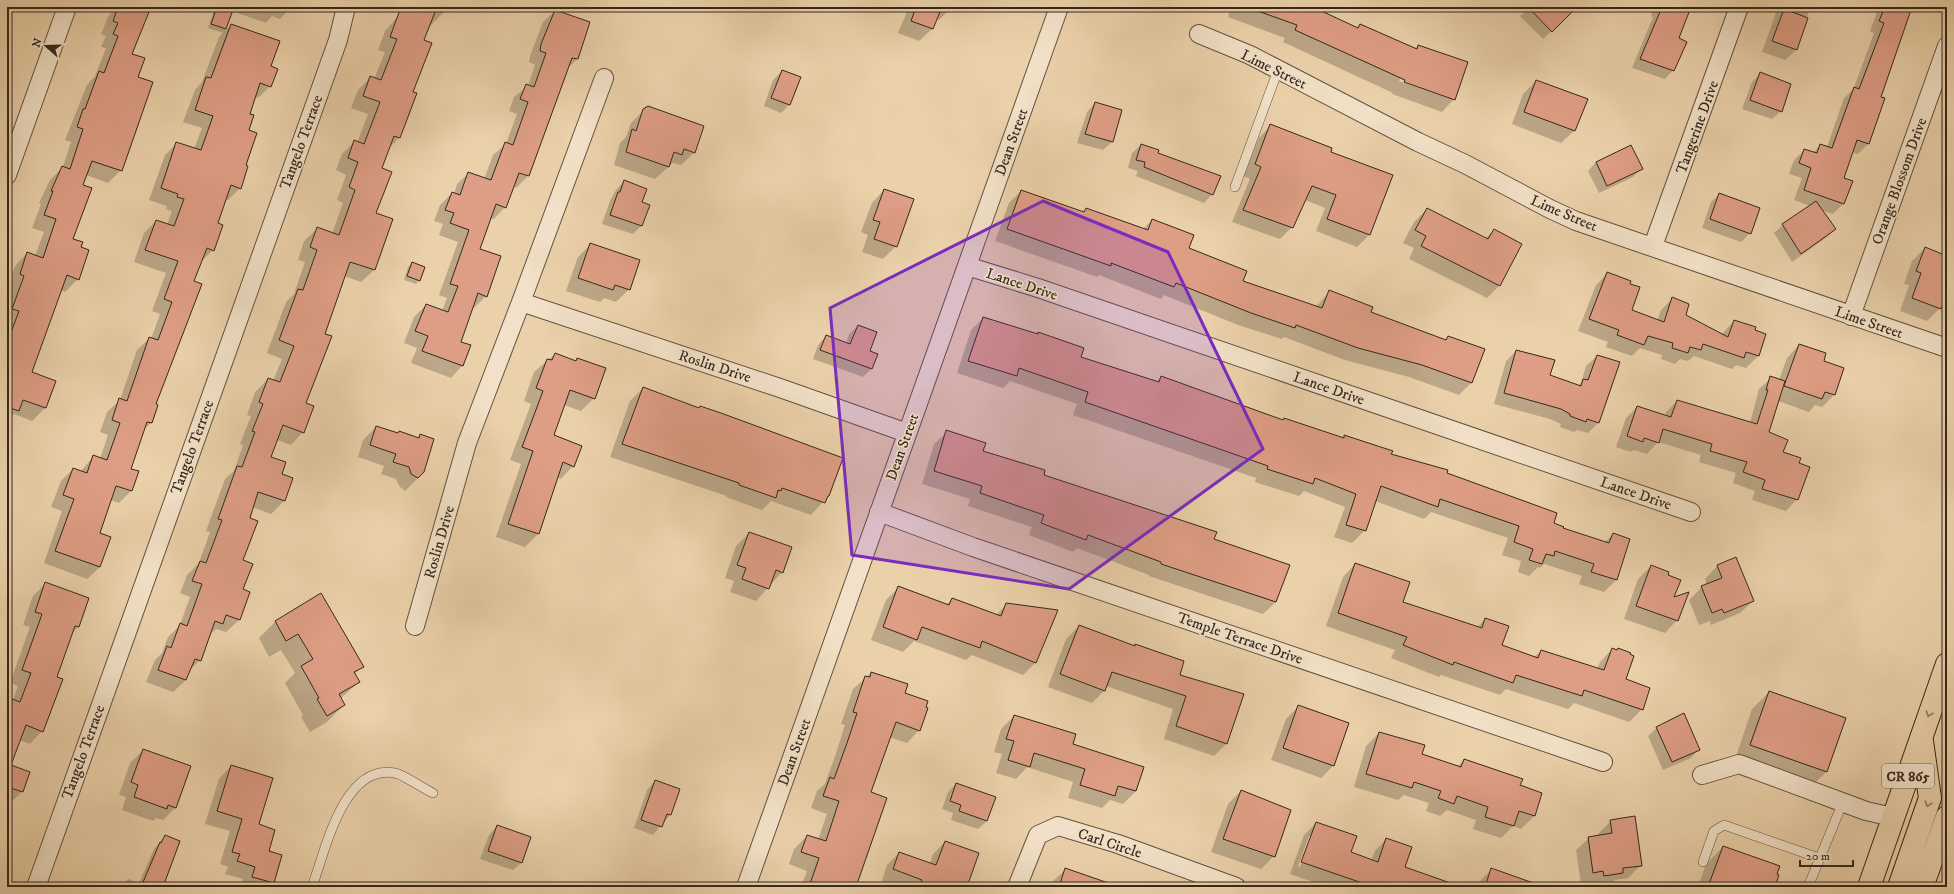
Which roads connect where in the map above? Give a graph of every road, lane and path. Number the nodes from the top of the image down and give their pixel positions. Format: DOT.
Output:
graph roads {
  1 [pos="67,7"];
  2 [pos="346,7"];
  3 [pos="1059,7"];
  4 [pos="1739,7"];
  5 [pos="1199,34"];
  6 [pos="1947,46"];
  7 [pos="1278,70"];
  8 [pos="604,78"];
  9 [pos="7,175"];
  10 [pos="1235,187"];
  11 [pos="1653,246"];
  12 [pos="967,266"];
  13 [pos="521,302"];
  14 [pos="1851,316"];
  15 [pos="1947,348"];
  16 [pos="907,433"];
  17 [pos="879,512"];
  18 [pos="1691,512"];
  19 [pos="415,626"];
  20 [pos="1947,664"];
  21 [pos="1921,738"];
  22 [pos="1603,762"];
  23 [pos="1702,775"];
  24 [pos="433,794"];
  25 [pos="1843,802"];
  26 [pos="1947,816"];
  27 [pos="1893,817"];
  28 [pos="1819,858"];
  29 [pos="1703,862"];
  30 [pos="36,887"];
  31 [pos="312,887"];
  32 [pos="746,887"];
  33 [pos="1017,887"];
  34 [pos="1236,887"];
  35 [pos="1808,887"];
  36 [pos="1869,887"];
  37 [pos="1899,887"];
  38 [pos="1922,887"];
  1 -- 9 [label="street"];
  2 -- 30 [label="street, Tangelo Terrace"];
  3 -- 12 [label="street, Dean Street"];
  4 -- 11 [label="street, Tangerine Drive"];
  5 -- 7 [label="street, Lime Street"];
  6 -- 14 [label="street, Orange Blossom Drive"];
  7 -- 10 [label="lane"];
  7 -- 11 [label="street, Lime Street"];
  8 -- 13 [label="street, Roslin Drive"];
  11 -- 14 [label="street, Lime Street"];
  12 -- 16 [label="street, Dean Street"];
  12 -- 18 [label="street, Lance Drive"];
  13 -- 16 [label="street, Roslin Drive"];
  13 -- 19 [label="street, Roslin Drive"];
  14 -- 15 [label="street, Lime Street"];
  16 -- 17 [label="street, Dean Street"];
  17 -- 22 [label="street, Temple Terrace Drive"];
  17 -- 32 [label="street, Dean Street"];
  20 -- 21 [label="main road, CR 865, one-way"];
  21 -- 27 [label="main road, CR 865"];
  21 -- 37 [label="main road, one-way"];
  23 -- 25 [label="street"];
  24 -- 31 [label="lane"];
  25 -- 27 [label="street"];
  25 -- 28 [label="lane"];
  26 -- 38 [label="main road"];
  27 -- 36 [label="main road, CR 865"];
  28 -- 29 [label="lane"];
  28 -- 35 [label="lane"];
  33 -- 34 [label="street, Carl Circle"];
}
